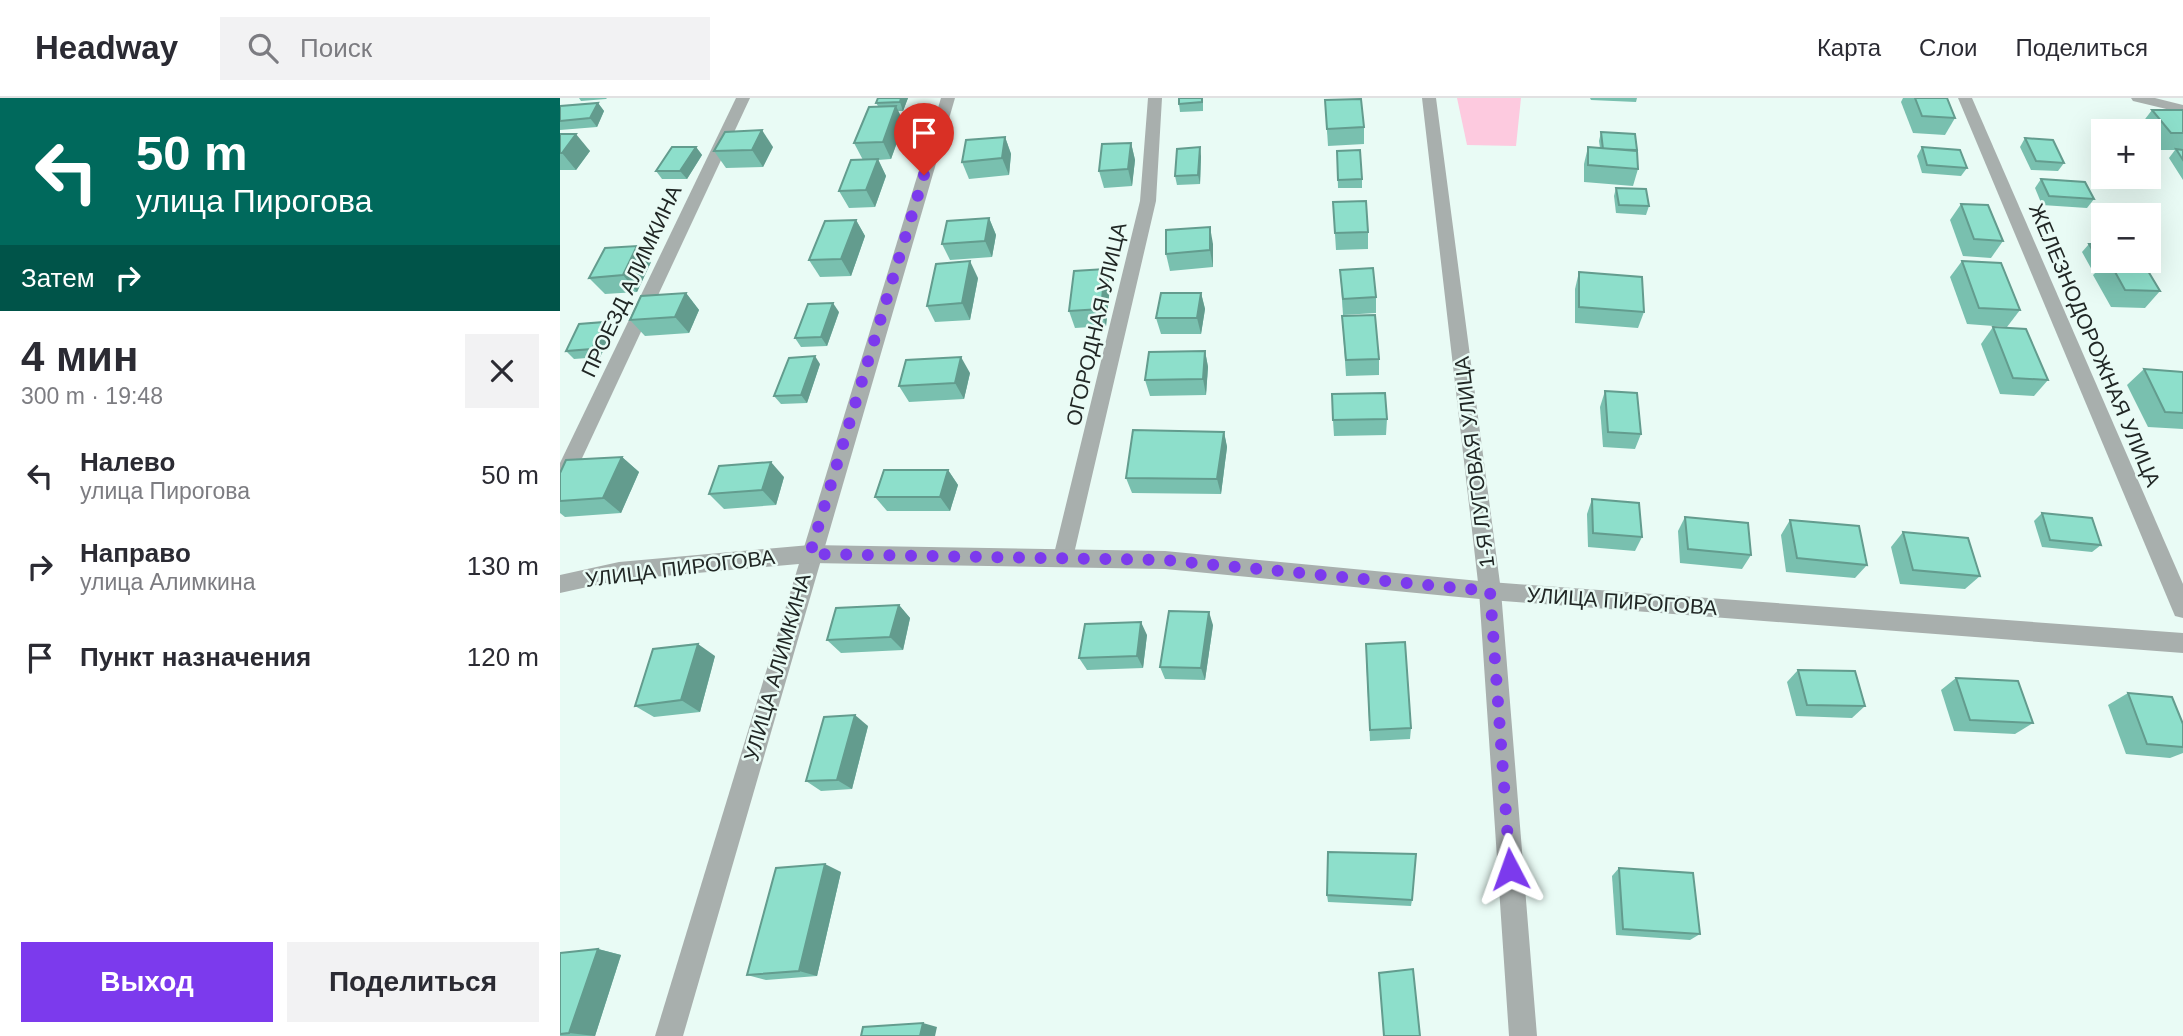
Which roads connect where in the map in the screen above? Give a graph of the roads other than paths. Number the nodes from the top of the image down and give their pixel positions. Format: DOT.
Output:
graph roads {
  1 [pos="743,98"];
  2 [pos="948,98"];
  3 [pos="1156,98"];
  4 [pos="1429,98"];
  5 [pos="1965,98"];
  6 [pos="2138,98"];
  7 [pos="2183,109"];
  8 [pos="560,484"];
  9 [pos="810,554"];
  10 [pos="1063,558"];
  11 [pos="560,584"];
  12 [pos="1490,591"];
  13 [pos="2183,609"];
  14 [pos="2183,643"];
  15 [pos="669,1036"];
  16 [pos="1523,1036"];
  1 -- 8 [label="street, ПРОЕЗД АЛИМКИНА"];
  2 -- 9 [label="street, УЛИЦА АЛИМКИНА"];
  3 -- 10 [label="street, ОГОРОДНАЯ УЛИЦА"];
  4 -- 12 [label="street, 1-Я ЛУГОВАЯ УЛИЦА"];
  5 -- 13 [label="street, ЖЕЛЕЗНОДОРОЖНАЯ УЛИЦА"];
  6 -- 7 [label="street"];
  9 -- 10 [label="street, УЛИЦА ПИРОГОВА"];
  9 -- 11 [label="street, УЛИЦА ПИРОГОВА"];
  9 -- 15 [label="street, УЛИЦА АЛИМКИНА"];
  10 -- 12 [label="street, УЛИЦА ПИРОГОВА"];
  12 -- 14 [label="street, УЛИЦА ПИРОГОВА"];
  12 -- 16 [label="street, 1-Я ЛУГОВАЯ УЛИЦА"];
}
